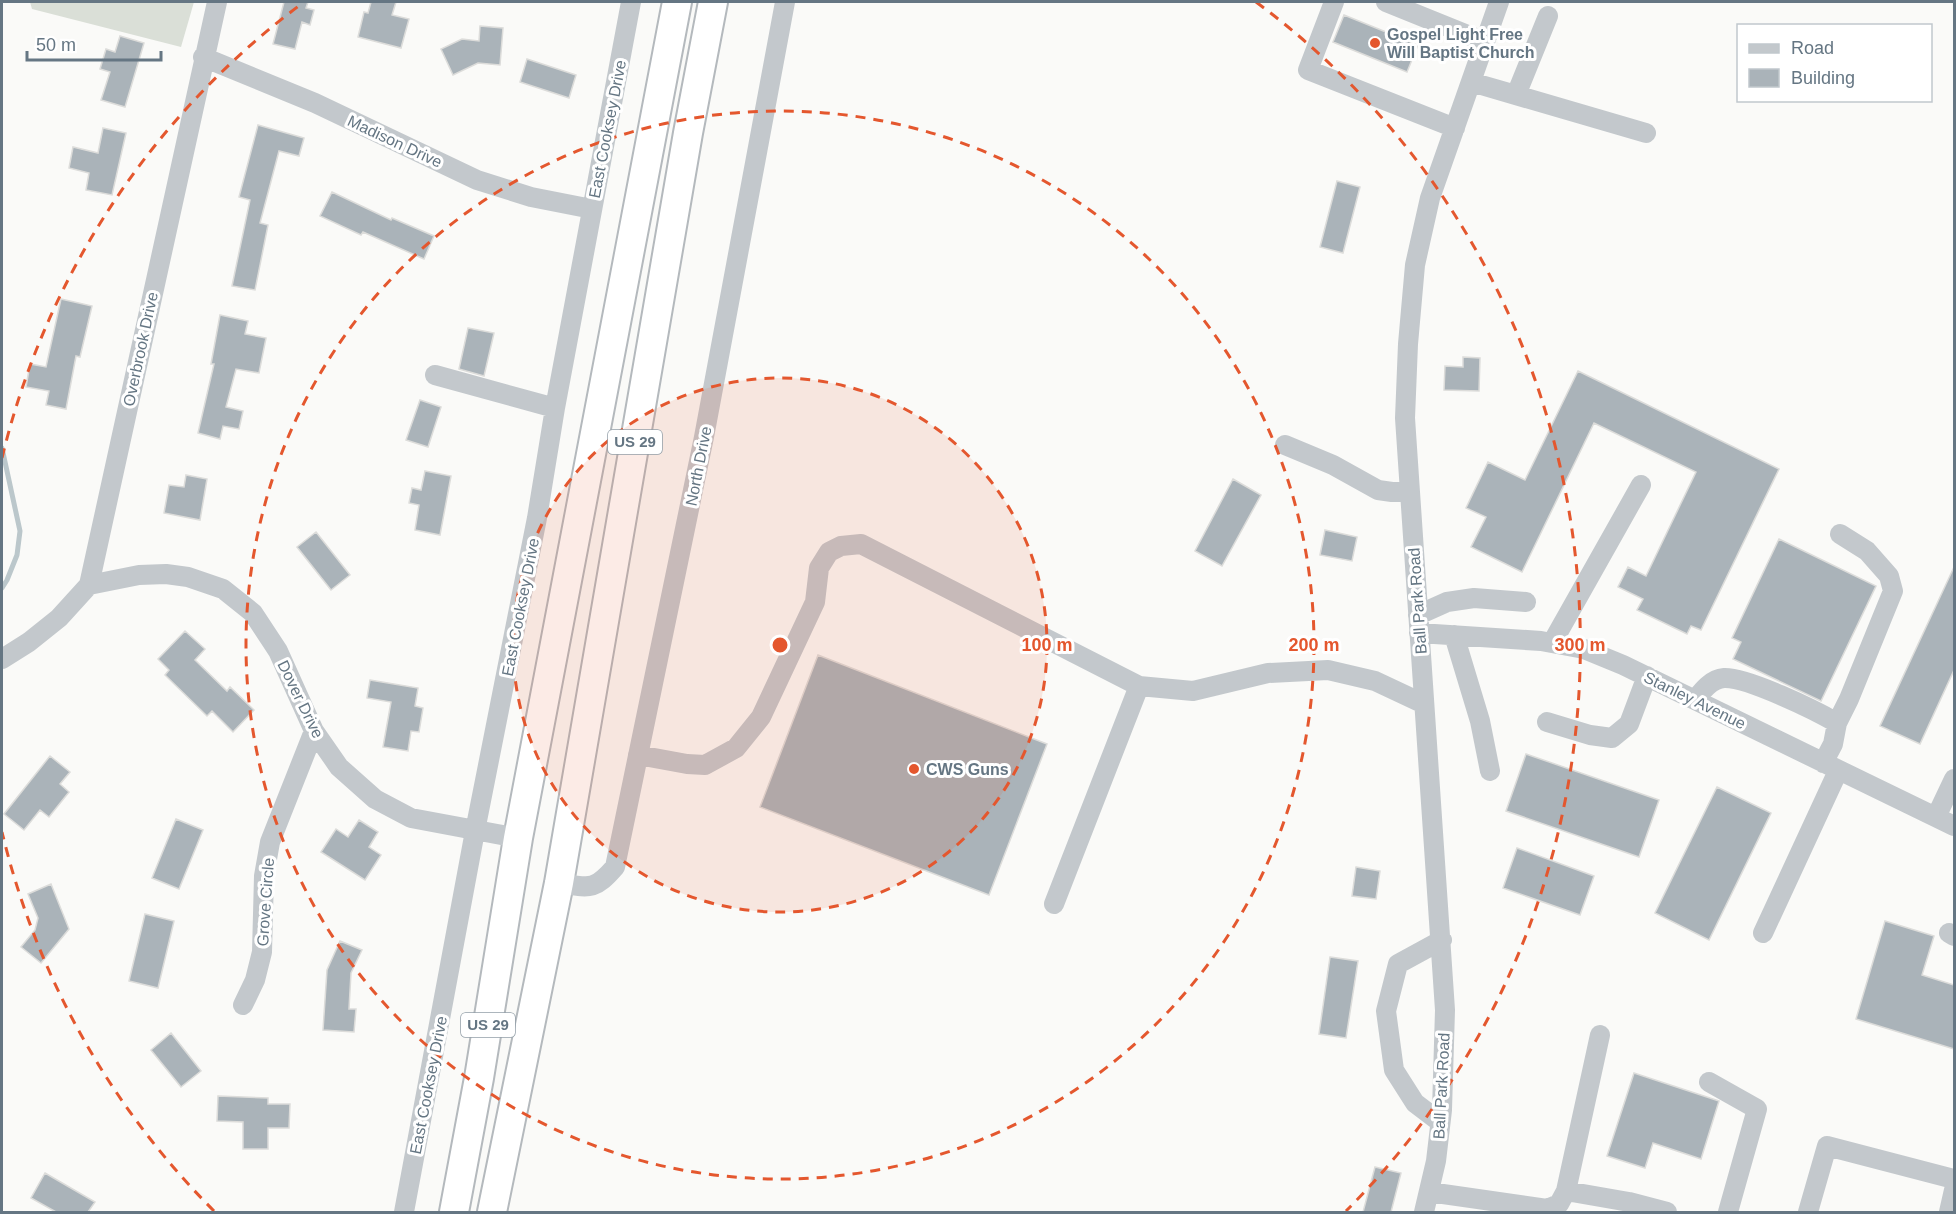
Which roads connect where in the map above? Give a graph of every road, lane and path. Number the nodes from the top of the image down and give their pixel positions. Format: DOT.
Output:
graph roads {
  1 [pos="217,2"];
  2 [pos="631,2"];
  3 [pos="676,2"];
  4 [pos="713,2"];
  5 [pos="785,2"];
  6 [pos="1334,2"];
  7 [pos="1386,2"];
  8 [pos="1499,2"];
  9 [pos="1548,16"];
  10 [pos="1485,42"];
  11 [pos="203,57"];
  12 [pos="1471,81"];
  13 [pos="1516,95"];
  14 [pos="1455,128"];
  15 [pos="1646,133"];
  16 [pos="592,209"];
  17 [pos="435,375"];
  18 [pos="555,408"];
  19 [pos="1285,445"];
  20 [pos="1641,485"];
  21 [pos="1409,492"];
  22 [pos="1840,534"];
  23 [pos="89,585"];
  24 [pos="1526,602"];
  25 [pos="1419,624"];
  26 [pos="1454,635"];
  27 [pos="1552,643"];
  28 [pos="2,659"];
  29 [pos="1647,676"];
  30 [pos="1140,687"];
  31 [pos="1695,700"];
  32 [pos="1424,704"];
  33 [pos="1547,722"];
  34 [pos="1836,723"];
  35 [pos="314,731"];
  36 [pos="638,755"];
  37 [pos="1831,767"];
  38 [pos="1490,771"];
  39 [pos="1954,779"];
  40 [pos="1936,817"];
  41 [pos="1954,826"];
  42 [pos="475,831"];
  43 [pos="518,837"];
  44 [pos="559,883"];
  45 [pos="1054,904"];
  46 [pos="1764,933"];
  47 [pos="1442,940"];
  48 [pos="243,1005"];
  49 [pos="1600,1035"];
  50 [pos="1709,1082"];
  51 [pos="1440,1122"];
  52 [pos="1954,1179"];
  53 [pos="1954,1190"];
  54 [pos="1566,1191"];
  55 [pos="1429,1192"];
  56 [pos="404,1212"];
  57 [pos="454,1212"];
  58 [pos="492,1212"];
  59 [pos="1424,1212"];
  60 [pos="1667,1212"];
  61 [pos="1728,1212"];
  62 [pos="1808,1212"];
  63 [pos="1948,1212"];
  1 -- 11 [label="street, Overbrook Drive"];
  2 -- 16 [label="street, East Cooksey Drive"];
  3 -- 43 [label="highway, US 29"];
  4 -- 44 [label="highway, US 29"];
  5 -- 36 [label="street, North Drive"];
  6 -- 14 [label="street"];
  7 -- 10 [label="street"];
  8 -- 10 [label="street, Ball Park Road"];
  9 -- 13 [label="street"];
  10 -- 12 [label="street, Ball Park Road"];
  11 -- 16 [label="street, Madison Drive"];
  11 -- 23 [label="street, Overbrook Drive"];
  12 -- 13 [label="street"];
  12 -- 14 [label="street, Ball Park Road"];
  13 -- 15 [label="street"];
  14 -- 21 [label="street, Ball Park Road"];
  16 -- 18 [label="street, East Cooksey Drive"];
  17 -- 18 [label="street"];
  18 -- 42 [label="street, East Cooksey Drive"];
  19 -- 21 [label="street"];
  20 -- 27 [label="street"];
  21 -- 25 [label="street, Ball Park Road"];
  22 -- 34 [label="street"];
  23 -- 28 [label="street"];
  23 -- 35 [label="street, Dover Drive"];
  24 -- 25 [label="street"];
  25 -- 26 [label="street, Stanley Avenue"];
  25 -- 32 [label="street, Ball Park Road"];
  26 -- 27 [label="street, Stanley Avenue"];
  26 -- 38 [label="street"];
  27 -- 29 [label="street, Stanley Avenue"];
  29 -- 31 [label="street, Stanley Avenue"];
  29 -- 33 [label="street"];
  30 -- 32 [label="street"];
  30 -- 36 [label="street"];
  30 -- 45 [label="street"];
  31 -- 34 [label="street"];
  31 -- 37 [label="street, Stanley Avenue"];
  32 -- 47 [label="street, Ball Park Road"];
  34 -- 37 [label="street"];
  35 -- 42 [label="street, Dover Drive"];
  35 -- 48 [label="street, Grove Circle"];
  36 -- 44 [label="street, North Drive"];
  37 -- 40 [label="street, Stanley Avenue"];
  37 -- 46 [label="street"];
  39 -- 40 [label="street"];
  40 -- 41 [label="street, Stanley Avenue"];
  42 -- 43 [label="street, Dover Drive"];
  42 -- 56 [label="street, East Cooksey Drive"];
  43 -- 57 [label="highway, US 29"];
  44 -- 58 [label="highway, US 29"];
  47 -- 51 [label="street, Ball Park Road"];
  47 -- 51 [label="street"];
  49 -- 54 [label="street"];
  50 -- 61 [label="street"];
  51 -- 55 [label="street, Ball Park Road"];
  52 -- 62 [label="street"];
  53 -- 63 [label="street"];
  54 -- 55 [label="street"];
  54 -- 60 [label="street"];
  55 -- 59 [label="street, Ball Park Road"];
}
